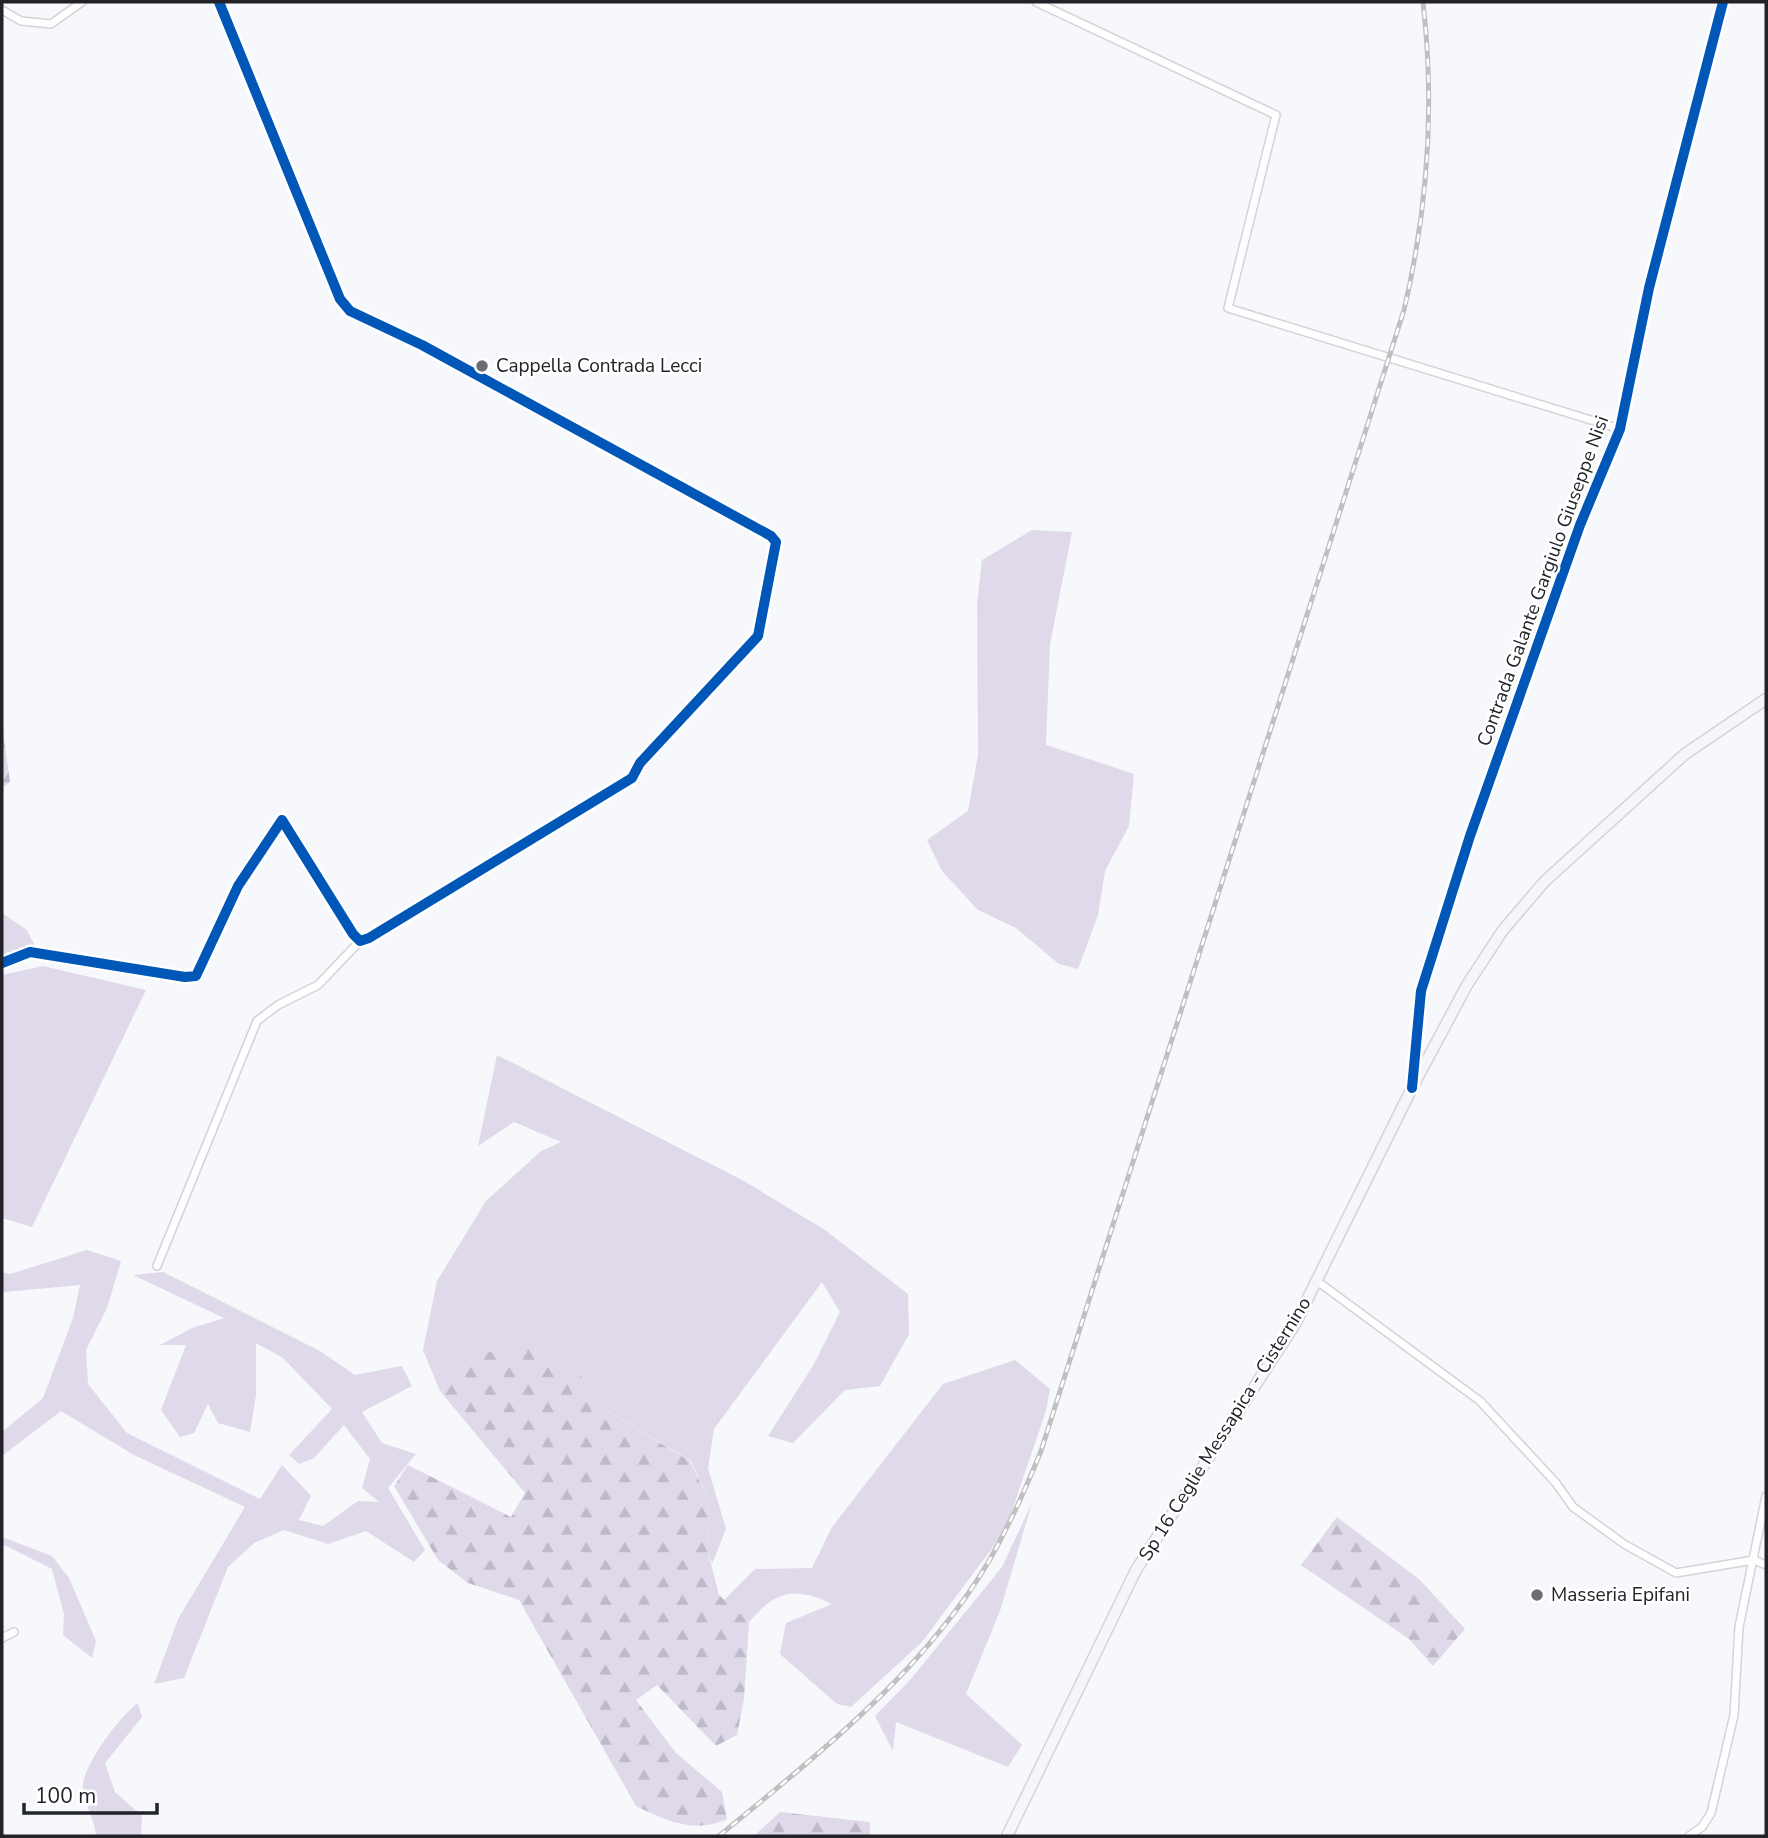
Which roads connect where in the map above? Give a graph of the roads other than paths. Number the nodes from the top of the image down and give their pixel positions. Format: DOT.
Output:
graph roads {
  1 [pos="82,2"];
  2 [pos="219,2"];
  3 [pos="1036,2"];
  4 [pos="1723,2"];
  5 [pos="2,10"];
  6 [pos="1620,429"];
  7 [pos="1766,699"];
  8 [pos="360,941"];
  9 [pos="2,963"];
  10 [pos="1412,1088"];
  11 [pos="157,1266"];
  12 [pos="1317,1281"];
  13 [pos="1766,1496"];
  14 [pos="1754,1560"];
  15 [pos="1766,1565"];
  16 [pos="14,1632"];
  17 [pos="2,1638"];
  18 [pos="1007,1836"];
  19 [pos="1689,1836"];
  1 -- 5 [label="street"];
  2 -- 8 [label="street"];
  3 -- 6 [label="street"];
  4 -- 6 [label="street, Contrada Galante Gargiulo Giuseppe Nisi"];
  6 -- 10 [label="street, Contrada Galante Gargiulo Giuseppe Nisi"];
  7 -- 10 [label="main road, Sp 16 Ceglie Messapica - Cisternino"];
  8 -- 9 [label="street"];
  8 -- 11 [label="street"];
  10 -- 12 [label="main road, Sp 16 Ceglie Messapica - Cisternino"];
  12 -- 14 [label="street"];
  12 -- 18 [label="main road, Sp 16 Ceglie Messapica - Cisternino"];
  13 -- 14 [label="street"];
  14 -- 15 [label="street"];
  14 -- 19 [label="street"];
  16 -- 17 [label="street"];
}
